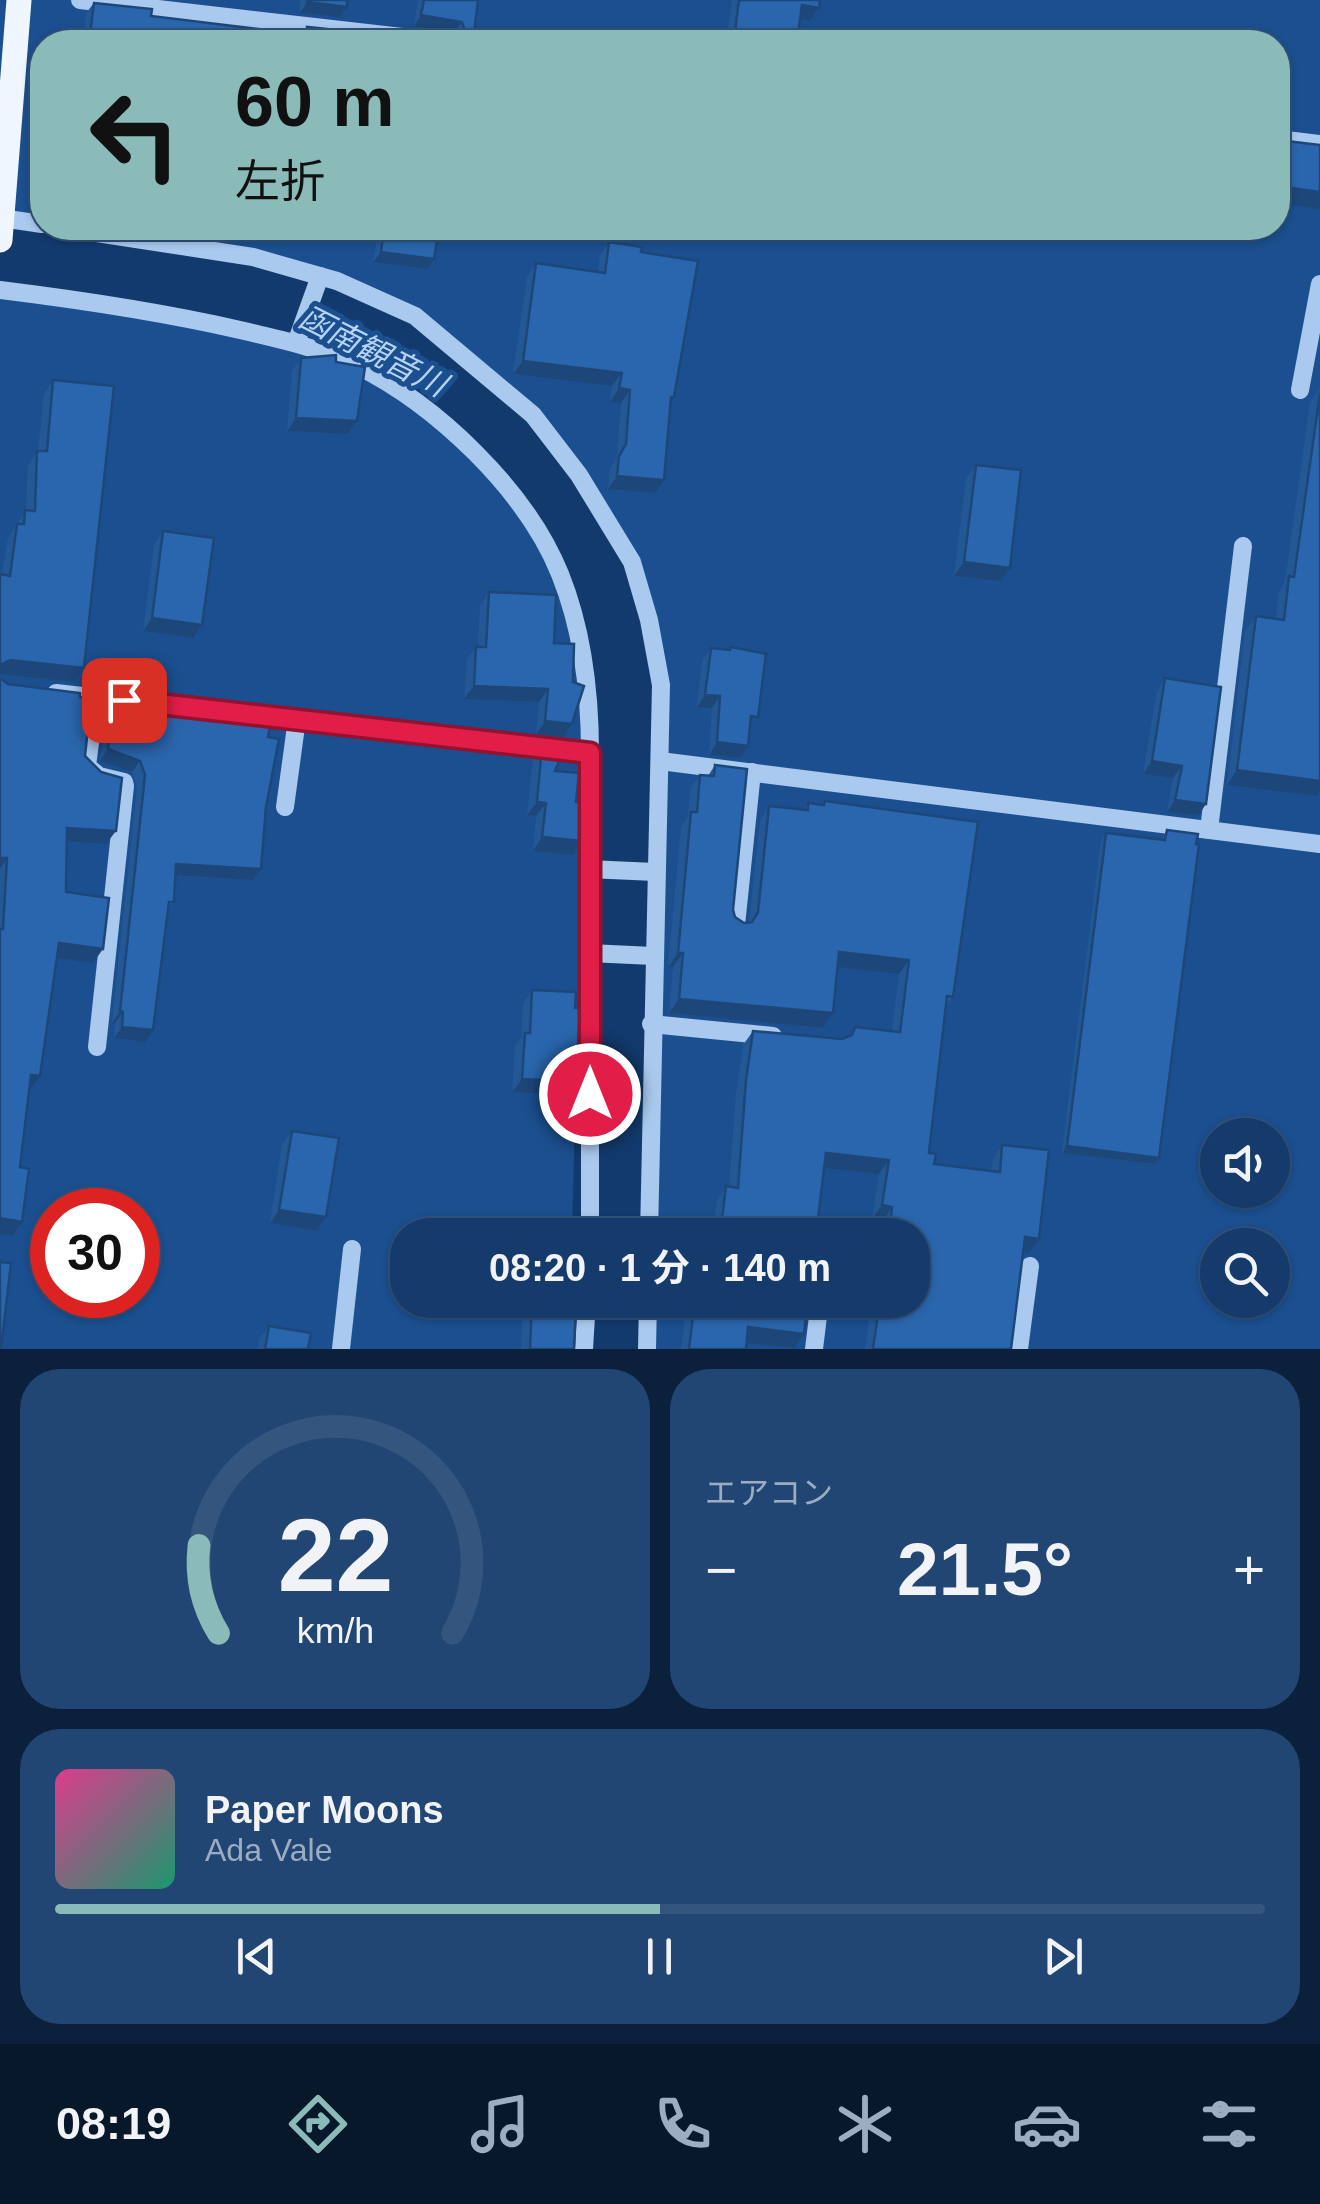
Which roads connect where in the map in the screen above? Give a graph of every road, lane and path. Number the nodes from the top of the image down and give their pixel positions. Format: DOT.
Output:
graph roads {
  1 [pos="19,0"];
  2 [pos="80,0"];
  3 [pos="341,30"];
  4 [pos="1290,140"];
  5 [pos="1320,144"];
  6 [pos="30,225"];
  7 [pos="1,227"];
  8 [pos="142,240"];
  9 [pos="1320,284"];
  10 [pos="317,285"];
  11 [pos="0,290"];
  12 [pos="299,336"];
  13 [pos="1300,390"];
  14 [pos="1243,546"];
  15 [pos="43,692"];
  16 [pos="96,697"];
  17 [pos="297,718"];
  18 [pos="590,753"];
  19 [pos="660,760"];
  20 [pos="752,772"];
  21 [pos="286,807"];
  22 [pos="1209,830"];
  23 [pos="1320,844"];
  24 [pos="594,869"];
  25 [pos="650,872"];
  26 [pos="736,925"];
  27 [pos="594,953"];
  28 [pos="647,955"];
  29 [pos="652,1024"];
  30 [pos="797,1038"];
  31 [pos="97,1047"];
  32 [pos="590,1218"];
  33 [pos="649,1218"];
  34 [pos="352,1249"];
  35 [pos="1030,1266"];
  36 [pos="586,1318"];
  37 [pos="648,1318"];
  38 [pos="818,1318"];
  39 [pos="341,1349"];
  40 [pos="584,1349"];
  41 [pos="647,1349"];
  42 [pos="814,1349"];
  43 [pos="1019,1349"];
  1 -- 7 [label="main road"];
  2 -- 3 [label="street"];
  4 -- 5 [label="street"];
  6 -- 7 [label="street"];
  8 -- 10 [label="street"];
  9 -- 13 [label="street"];
  10 -- 12 [label="street"];
  10 -- 19 [label="street"];
  11 -- 12 [label="street"];
  12 -- 18 [label="street"];
  14 -- 22 [label="street"];
  15 -- 16 [label="street"];
  16 -- 17 [label="street"];
  16 -- 31 [label="street"];
  17 -- 18 [label="street"];
  17 -- 21 [label="street"];
  18 -- 24 [label="street"];
  19 -- 20 [label="street"];
  19 -- 25 [label="street"];
  20 -- 22 [label="street"];
  20 -- 26 [label="street"];
  22 -- 23 [label="street"];
  24 -- 25 [label="street"];
  24 -- 27 [label="street"];
  25 -- 28 [label="street"];
  27 -- 28 [label="street"];
  27 -- 32 [label="street"];
  28 -- 29 [label="street"];
  29 -- 30 [label="street"];
  29 -- 33 [label="street"];
  34 -- 39 [label="street"];
  35 -- 43 [label="street"];
  36 -- 40 [label="street"];
  37 -- 41 [label="street"];
  38 -- 42 [label="street"];
}
